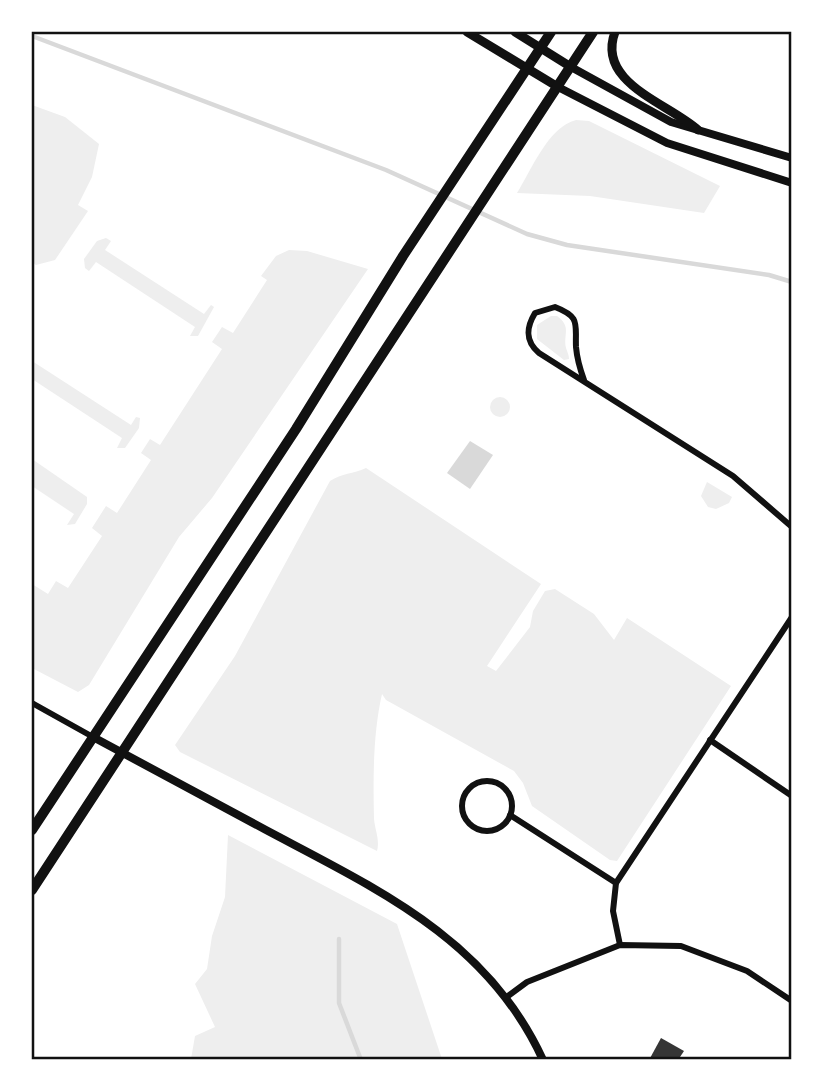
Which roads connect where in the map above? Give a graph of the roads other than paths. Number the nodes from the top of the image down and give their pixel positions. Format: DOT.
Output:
graph roads {
  1 [pos="467,32"];
  2 [pos="515,32"];
  3 [pos="551,32"];
  4 [pos="593,32"];
  5 [pos="615,32"];
  6 [pos="541,47"];
  7 [pos="571,67"];
  8 [pos="527,70"];
  9 [pos="558,87"];
  10 [pos="698,130"];
  11 [pos="792,158"];
  12 [pos="792,183"];
  13 [pos="584,380"];
  14 [pos="792,527"];
  15 [pos="792,617"];
  16 [pos="32,703"];
  17 [pos="93,737"];
  18 [pos="710,740"];
  19 [pos="120,752"];
  20 [pos="792,796"];
  21 [pos="510,815"];
  22 [pos="32,831"];
  23 [pos="616,883"];
  24 [pos="32,890"];
  25 [pos="620,945"];
  26 [pos="508,996"];
  27 [pos="792,1001"];
  28 [pos="543,1059"];
  1 -- 8 [label="main road"];
  2 -- 6 [label="main road"];
  3 -- 6 [label="main road"];
  4 -- 7 [label="main road"];
  5 -- 10 [label="main road"];
  6 -- 7 [label="main road"];
  6 -- 8 [label="main road"];
  7 -- 9 [label="main road"];
  7 -- 10 [label="street"];
  8 -- 9 [label="main road"];
  8 -- 17 [label="main road"];
  9 -- 12 [label="street"];
  9 -- 19 [label="main road"];
  10 -- 11 [label="street"];
  13 -- 13 [label="street"];
  13 -- 14 [label="street"];
  15 -- 18 [label="street"];
  16 -- 17 [label="street"];
  17 -- 19 [label="street"];
  17 -- 22 [label="main road"];
  18 -- 20 [label="street"];
  18 -- 23 [label="street"];
  19 -- 24 [label="main road"];
  19 -- 26 [label="street"];
  21 -- 21 [label="street"];
  21 -- 23 [label="street"];
  23 -- 25 [label="street"];
  25 -- 26 [label="street"];
  25 -- 27 [label="street"];
  26 -- 28 [label="street"];
}
